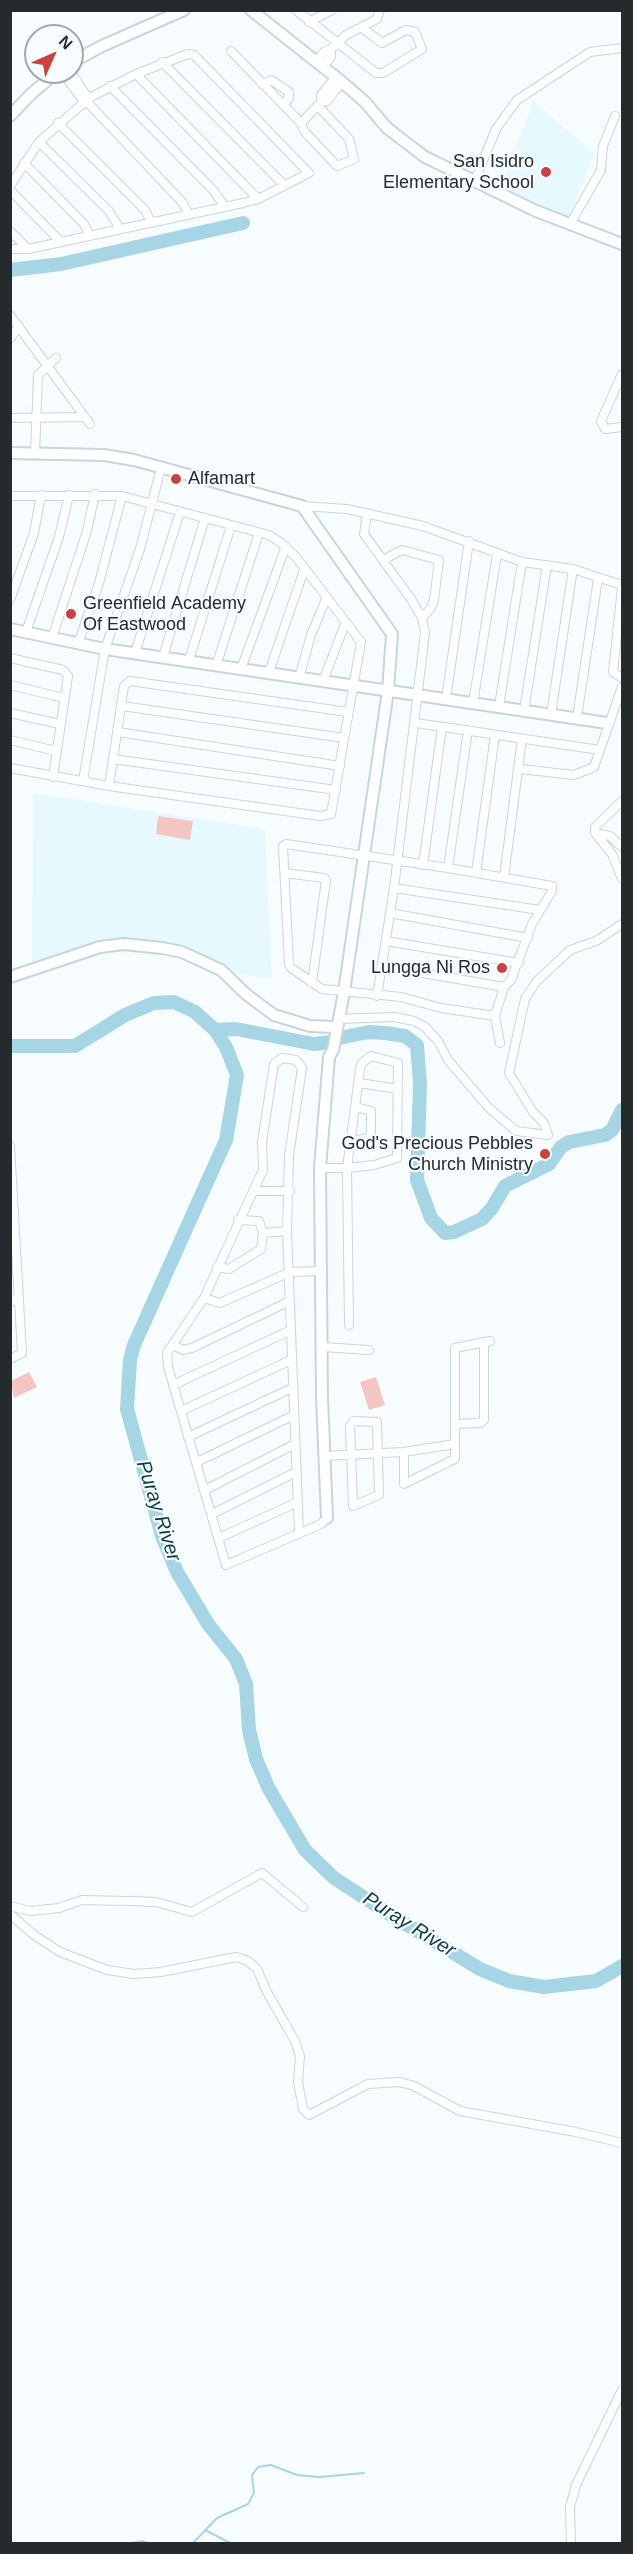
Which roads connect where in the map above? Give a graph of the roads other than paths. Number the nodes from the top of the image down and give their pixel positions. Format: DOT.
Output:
graph roads {
  1 [pos="184,10"];
  2 [pos="251,10"];
  3 [pos="296,10"];
  4 [pos="332,10"];
  5 [pos="380,10"];
  6 [pos="309,22"];
  7 [pos="361,27"];
  8 [pos="334,46"];
  9 [pos="622,48"];
  10 [pos="231,51"];
  11 [pos="84,55"];
  12 [pos="162,63"];
  13 [pos="319,64"];
  14 [pos="136,74"];
  15 [pos="339,79"];
  16 [pos="43,84"];
  17 [pos="72,84"];
  18 [pos="78,84"];
  19 [pos="263,85"];
  20 [pos="110,86"];
  21 [pos="88,102"];
  22 [pos="320,104"];
  23 [pos="283,105"];
  24 [pos="10,116"];
  25 [pos="615,116"];
  26 [pos="58,123"];
  27 [pos="302,124"];
  28 [pos="39,142"];
  29 [pos="24,163"];
  30 [pos="474,183"];
  31 [pos="284,185"];
  32 [pos="10,188"];
  33 [pos="258,199"];
  34 [pos="225,207"];
  35 [pos="188,214"];
  36 [pos="151,222"];
  37 [pos="570,224"];
  38 [pos="120,229"];
  39 [pos="10,231"];
  40 [pos="89,234"];
  41 [pos="59,240"];
  42 [pos="622,244"];
  43 [pos="14,249"];
  44 [pos="28,249"];
  45 [pos="10,315"];
  46 [pos="19,326"];
  47 [pos="10,339"];
  48 [pos="56,358"];
  49 [pos="47,365"];
  50 [pos="622,374"];
  51 [pos="10,418"];
  52 [pos="36,420"];
  53 [pos="622,427"];
  54 [pos="10,453"];
  55 [pos="35,454"];
  56 [pos="161,468"];
  57 [pos="95,494"];
  58 [pos="42,495"];
  59 [pos="69,495"];
  60 [pos="10,496"];
  61 [pos="122,496"];
  62 [pos="153,503"];
  63 [pos="302,506"];
  64 [pos="180,512"];
  65 [pos="367,513"];
  66 [pos="205,518"];
  67 [pos="231,526"];
  68 [pos="259,533"];
  69 [pos="469,541"];
  70 [pos="286,546"];
  71 [pos="497,554"];
  72 [pos="383,560"];
  73 [pos="522,562"];
  74 [pos="547,565"];
  75 [pos="573,569"];
  76 [pos="304,570"];
  77 [pos="598,579"];
  78 [pos="622,587"];
  79 [pos="326,599"];
  80 [pos="10,600"];
  81 [pos="422,618"];
  82 [pos="345,624"];
  83 [pos="10,629"];
  84 [pos="26,632"];
  85 [pos="52,638"];
  86 [pos="78,644"];
  87 [pos="105,649"];
  88 [pos="135,653"];
  89 [pos="163,657"];
  90 [pos="10,658"];
  91 [pos="189,660"];
  92 [pos="216,666"];
  93 [pos="241,669"];
  94 [pos="269,672"];
  95 [pos="299,678"];
  96 [pos="622,678"];
  97 [pos="323,681"];
  98 [pos="10,686"];
  99 [pos="353,686"];
  100 [pos="622,687"];
  101 [pos="388,691"];
  102 [pos="419,696"];
  103 [pos="64,698"];
  104 [pos="446,699"];
  105 [pos="472,703"];
  106 [pos="122,706"];
  107 [pos="499,706"];
  108 [pos="524,711"];
  109 [pos="348,712"];
  110 [pos="10,713"];
  111 [pos="551,714"];
  112 [pos="577,717"];
  113 [pos="416,723"];
  114 [pos="607,723"];
  115 [pos="60,724"];
  116 [pos="442,727"];
  117 [pos="468,730"];
  118 [pos="118,732"];
  119 [pos="495,735"];
  120 [pos="344,738"];
  121 [pos="522,739"];
  122 [pos="10,740"];
  123 [pos="600,750"];
  124 [pos="56,751"];
  125 [pos="113,759"];
  126 [pos="340,766"];
  127 [pos="10,768"];
  128 [pos="520,769"];
  129 [pos="53,777"];
  130 [pos="83,781"];
  131 [pos="109,786"];
  132 [pos="336,790"];
  133 [pos="622,801"];
  134 [pos="595,833"];
  135 [pos="622,848"];
  136 [pos="364,857"];
  137 [pos="397,861"];
  138 [pos="423,865"];
  139 [pos="448,868"];
  140 [pos="285,873"];
  141 [pos="476,873"];
  142 [pos="504,876"];
  143 [pos="622,879"];
  144 [pos="394,888"];
  145 [pos="540,910"];
  146 [pos="390,913"];
  147 [pos="622,924"];
  148 [pos="528,938"];
  149 [pos="386,941"];
  150 [pos="519,963"];
  151 [pos="381,966"];
  152 [pos="10,976"];
  153 [pos="312,983"];
  154 [pos="504,987"];
  155 [pos="344,992"];
  156 [pos="377,996"];
  157 [pos="495,1016"];
  158 [pos="337,1023"];
  159 [pos="500,1043"];
  160 [pos="359,1083"];
  161 [pos="398,1089"];
  162 [pos="356,1107"];
  163 [pos="352,1141"];
  164 [pos="10,1146"];
  165 [pos="320,1168"];
  166 [pos="347,1168"];
  167 [pos="253,1191"];
  168 [pos="290,1191"];
  169 [pos="13,1209"];
  170 [pos="238,1220"];
  171 [pos="287,1231"];
  172 [pos="263,1233"];
  173 [pos="14,1242"];
  174 [pos="217,1267"];
  175 [pos="14,1270"];
  176 [pos="320,1271"];
  177 [pos="290,1272"];
  178 [pos="20,1298"];
  179 [pos="204,1298"];
  180 [pos="290,1301"];
  181 [pos="10,1302"];
  182 [pos="21,1325"];
  183 [pos="349,1325"];
  184 [pos="10,1330"];
  185 [pos="291,1330"];
  186 [pos="173,1345"];
  187 [pos="323,1347"];
  188 [pos="369,1350"];
  189 [pos="10,1359"];
  190 [pos="291,1360"];
  191 [pos="172,1385"];
  192 [pos="292,1388"];
  193 [pos="181,1411"];
  194 [pos="294,1415"];
  195 [pos="455,1424"];
  196 [pos="188,1437"];
  197 [pos="295,1444"];
  198 [pos="455,1444"];
  199 [pos="404,1452"];
  200 [pos="377,1453"];
  201 [pos="351,1454"];
  202 [pos="324,1456"];
  203 [pos="197,1462"];
  204 [pos="296,1472"];
  205 [pos="205,1490"];
  206 [pos="298,1502"];
  207 [pos="212,1514"];
  208 [pos="327,1518"];
  209 [pos="299,1532"];
  210 [pos="219,1538"];
  211 [pos="10,1906"];
  212 [pos="303,1907"];
  213 [pos="10,1914"];
  214 [pos="622,2143"];
  215 [pos="622,2390"];
  216 [pos="572,2544"];
  1 -- 11 [label="street"];
  2 -- 13 [label="street"];
  3 -- 6 [label="street"];
  4 -- 6 [label="street"];
  5 -- 7 [label="street"];
  6 -- 8 [label="street"];
  7 -- 8 [label="street"];
  7 -- 8 [label="street"];
  8 -- 13 [label="street"];
  9 -- 30 [label="street"];
  10 -- 19 [label="street"];
  12 -- 14 [label="street"];
  12 -- 31 [label="street"];
  12 -- 31 [label="street"];
  13 -- 15 [label="street"];
  14 -- 20 [label="street"];
  14 -- 33 [label="street"];
  15 -- 22 [label="street"];
  15 -- 30 [label="street"];
  16 -- 24 [label="street"];
  17 -- 21 [label="street"];
  18 -- 21 [label="street"];
  19 -- 23 [label="street"];
  19 -- 23 [label="street"];
  20 -- 21 [label="street"];
  20 -- 34 [label="street"];
  21 -- 26 [label="street"];
  21 -- 35 [label="street"];
  22 -- 27 [label="street"];
  22 -- 27 [label="street"];
  23 -- 27 [label="street"];
  25 -- 37 [label="street"];
  26 -- 28 [label="street"];
  26 -- 36 [label="street"];
  28 -- 29 [label="street"];
  28 -- 38 [label="street"];
  29 -- 32 [label="street"];
  29 -- 40 [label="street"];
  30 -- 37 [label="street"];
  31 -- 33 [label="street"];
  32 -- 41 [label="street"];
  33 -- 34 [label="street"];
  34 -- 35 [label="street"];
  35 -- 36 [label="street"];
  36 -- 38 [label="street"];
  37 -- 42 [label="street"];
  38 -- 40 [label="street"];
  39 -- 44 [label="street"];
  40 -- 41 [label="street"];
  41 -- 44 [label="street"];
  43 -- 44 [label="street"];
  45 -- 46 [label="street"];
  46 -- 47 [label="street"];
  46 -- 49 [label="street"];
  48 -- 49 [label="street"];
  49 -- 52 [label="street"];
  49 -- 52 [label="street"];
  50 -- 53 [label="street"];
  51 -- 52 [label="street"];
  52 -- 55 [label="street"];
  54 -- 55 [label="street"];
  55 -- 56 [label="street"];
  56 -- 62 [label="street"];
  56 -- 63 [label="street"];
  57 -- 59 [label="street"];
  57 -- 61 [label="street"];
  57 -- 85 [label="street"];
  58 -- 59 [label="street"];
  58 -- 60 [label="street"];
  58 -- 80 [label="street"];
  59 -- 84 [label="street"];
  61 -- 62 [label="street"];
  61 -- 86 [label="street"];
  62 -- 64 [label="street"];
  62 -- 87 [label="street"];
  63 -- 65 [label="street"];
  63 -- 101 [label="street"];
  64 -- 66 [label="street"];
  64 -- 88 [label="street"];
  65 -- 69 [label="street"];
  65 -- 72 [label="street"];
  66 -- 67 [label="street"];
  66 -- 89 [label="street"];
  67 -- 68 [label="street"];
  67 -- 91 [label="street"];
  68 -- 70 [label="street"];
  68 -- 92 [label="street"];
  69 -- 71 [label="street"];
  69 -- 104 [label="street"];
  70 -- 76 [label="street"];
  70 -- 93 [label="street"];
  71 -- 73 [label="street"];
  71 -- 105 [label="street"];
  72 -- 81 [label="street"];
  72 -- 81 [label="street"];
  73 -- 74 [label="street"];
  73 -- 107 [label="street"];
  74 -- 75 [label="street"];
  74 -- 108 [label="street"];
  75 -- 77 [label="street"];
  75 -- 111 [label="street"];
  76 -- 79 [label="street"];
  76 -- 94 [label="street"];
  77 -- 78 [label="street"];
  77 -- 112 [label="street"];
  78 -- 96 [label="street"];
  79 -- 82 [label="street"];
  79 -- 95 [label="street"];
  81 -- 102 [label="street"];
  82 -- 97 [label="street"];
  82 -- 99 [label="street"];
  83 -- 84 [label="street"];
  84 -- 85 [label="street"];
  85 -- 86 [label="street"];
  86 -- 87 [label="street"];
  87 -- 88 [label="street"];
  87 -- 130 [label="street"];
  88 -- 89 [label="street"];
  89 -- 91 [label="street"];
  90 -- 103 [label="street"];
  91 -- 92 [label="street"];
  92 -- 93 [label="street"];
  93 -- 94 [label="street"];
  94 -- 95 [label="street"];
  95 -- 97 [label="street"];
  97 -- 99 [label="street"];
  98 -- 103 [label="street"];
  99 -- 101 [label="street"];
  99 -- 109 [label="street"];
  100 -- 114 [label="street"];
  101 -- 102 [label="street"];
  101 -- 136 [label="street"];
  102 -- 104 [label="street"];
  102 -- 113 [label="street"];
  103 -- 115 [label="street"];
  104 -- 105 [label="street"];
  105 -- 107 [label="street"];
  106 -- 109 [label="street"];
  106 -- 118 [label="street"];
  106 -- 120 [label="street"];
  107 -- 108 [label="street"];
  108 -- 111 [label="street"];
  109 -- 120 [label="street"];
  110 -- 115 [label="street"];
  111 -- 112 [label="street"];
  112 -- 114 [label="street"];
  113 -- 116 [label="street"];
  113 -- 137 [label="street"];
  114 -- 123 [label="street"];
  115 -- 124 [label="street"];
  116 -- 117 [label="street"];
  116 -- 138 [label="street"];
  117 -- 119 [label="street"];
  117 -- 139 [label="street"];
  118 -- 125 [label="street"];
  118 -- 126 [label="street"];
  119 -- 121 [label="street"];
  119 -- 141 [label="street"];
  120 -- 126 [label="street"];
  121 -- 123 [label="street"];
  121 -- 128 [label="street"];
  122 -- 124 [label="street"];
  123 -- 128 [label="street"];
  124 -- 129 [label="street"];
  125 -- 131 [label="street"];
  125 -- 132 [label="street"];
  126 -- 132 [label="street"];
  127 -- 129 [label="street"];
  128 -- 142 [label="street"];
  129 -- 130 [label="street"];
  130 -- 131 [label="street"];
  131 -- 132 [label="street"];
  133 -- 134 [label="street"];
  134 -- 135 [label="street"];
  134 -- 143 [label="street"];
  136 -- 137 [label="street"];
  136 -- 140 [label="street"];
  136 -- 155 [label="street"];
  137 -- 138 [label="street"];
  137 -- 144 [label="street"];
  138 -- 139 [label="street"];
  139 -- 141 [label="street"];
  140 -- 153 [label="street"];
  140 -- 153 [label="street"];
  141 -- 142 [label="street"];
  142 -- 145 [label="street"];
  144 -- 145 [label="street"];
  144 -- 146 [label="street"];
  145 -- 148 [label="street"];
  146 -- 148 [label="street"];
  146 -- 149 [label="street"];
  147 -- 158 [label="street"];
  148 -- 150 [label="street"];
  149 -- 150 [label="street"];
  149 -- 151 [label="street"];
  150 -- 154 [label="street"];
  151 -- 154 [label="street"];
  151 -- 156 [label="street"];
  152 -- 158 [label="street"];
  153 -- 155 [label="street"];
  154 -- 157 [label="street"];
  155 -- 156 [label="street"];
  155 -- 158 [label="street"];
  156 -- 157 [label="street"];
  157 -- 159 [label="street"];
  158 -- 165 [label="street"];
  160 -- 161 [label="street"];
  160 -- 161 [label="street"];
  160 -- 162 [label="street"];
  161 -- 166 [label="street"];
  162 -- 163 [label="street"];
  162 -- 163 [label="street"];
  163 -- 166 [label="street"];
  164 -- 169 [label="street"];
  165 -- 166 [label="street"];
  165 -- 176 [label="street"];
  166 -- 183 [label="street"];
  167 -- 168 [label="street"];
  167 -- 168 [label="street"];
  167 -- 170 [label="street"];
  168 -- 171 [label="street"];
  169 -- 173 [label="street"];
  170 -- 172 [label="street"];
  170 -- 174 [label="street"];
  171 -- 172 [label="street"];
  171 -- 177 [label="street"];
  172 -- 174 [label="street"];
  173 -- 175 [label="street"];
  174 -- 179 [label="street"];
  175 -- 178 [label="street"];
  176 -- 177 [label="street"];
  176 -- 187 [label="street"];
  177 -- 179 [label="street"];
  177 -- 180 [label="street"];
  178 -- 181 [label="street"];
  178 -- 182 [label="street"];
  179 -- 186 [label="street"];
  180 -- 185 [label="street"];
  180 -- 186 [label="street"];
  182 -- 184 [label="street"];
  182 -- 189 [label="street"];
  185 -- 190 [label="street"];
  185 -- 191 [label="street"];
  186 -- 191 [label="street"];
  187 -- 188 [label="street"];
  187 -- 202 [label="street"];
  190 -- 192 [label="street"];
  190 -- 193 [label="street"];
  191 -- 193 [label="street"];
  192 -- 194 [label="street"];
  192 -- 196 [label="street"];
  193 -- 196 [label="street"];
  194 -- 197 [label="street"];
  194 -- 203 [label="street"];
  195 -- 195 [label="street"];
  195 -- 198 [label="street"];
  196 -- 203 [label="street"];
  197 -- 204 [label="street"];
  197 -- 205 [label="street"];
  198 -- 199 [label="street"];
  198 -- 199 [label="street"];
  199 -- 200 [label="street"];
  200 -- 201 [label="street"];
  200 -- 201 [label="street"];
  200 -- 201 [label="street"];
  201 -- 202 [label="street"];
  202 -- 208 [label="street"];
  203 -- 205 [label="street"];
  204 -- 206 [label="street"];
  204 -- 207 [label="street"];
  205 -- 207 [label="street"];
  206 -- 209 [label="street"];
  206 -- 210 [label="street"];
  207 -- 210 [label="street"];
  208 -- 209 [label="street"];
  209 -- 210 [label="street"];
  211 -- 212 [label="street"];
  213 -- 214 [label="street"];
  215 -- 216 [label="street"];
}
